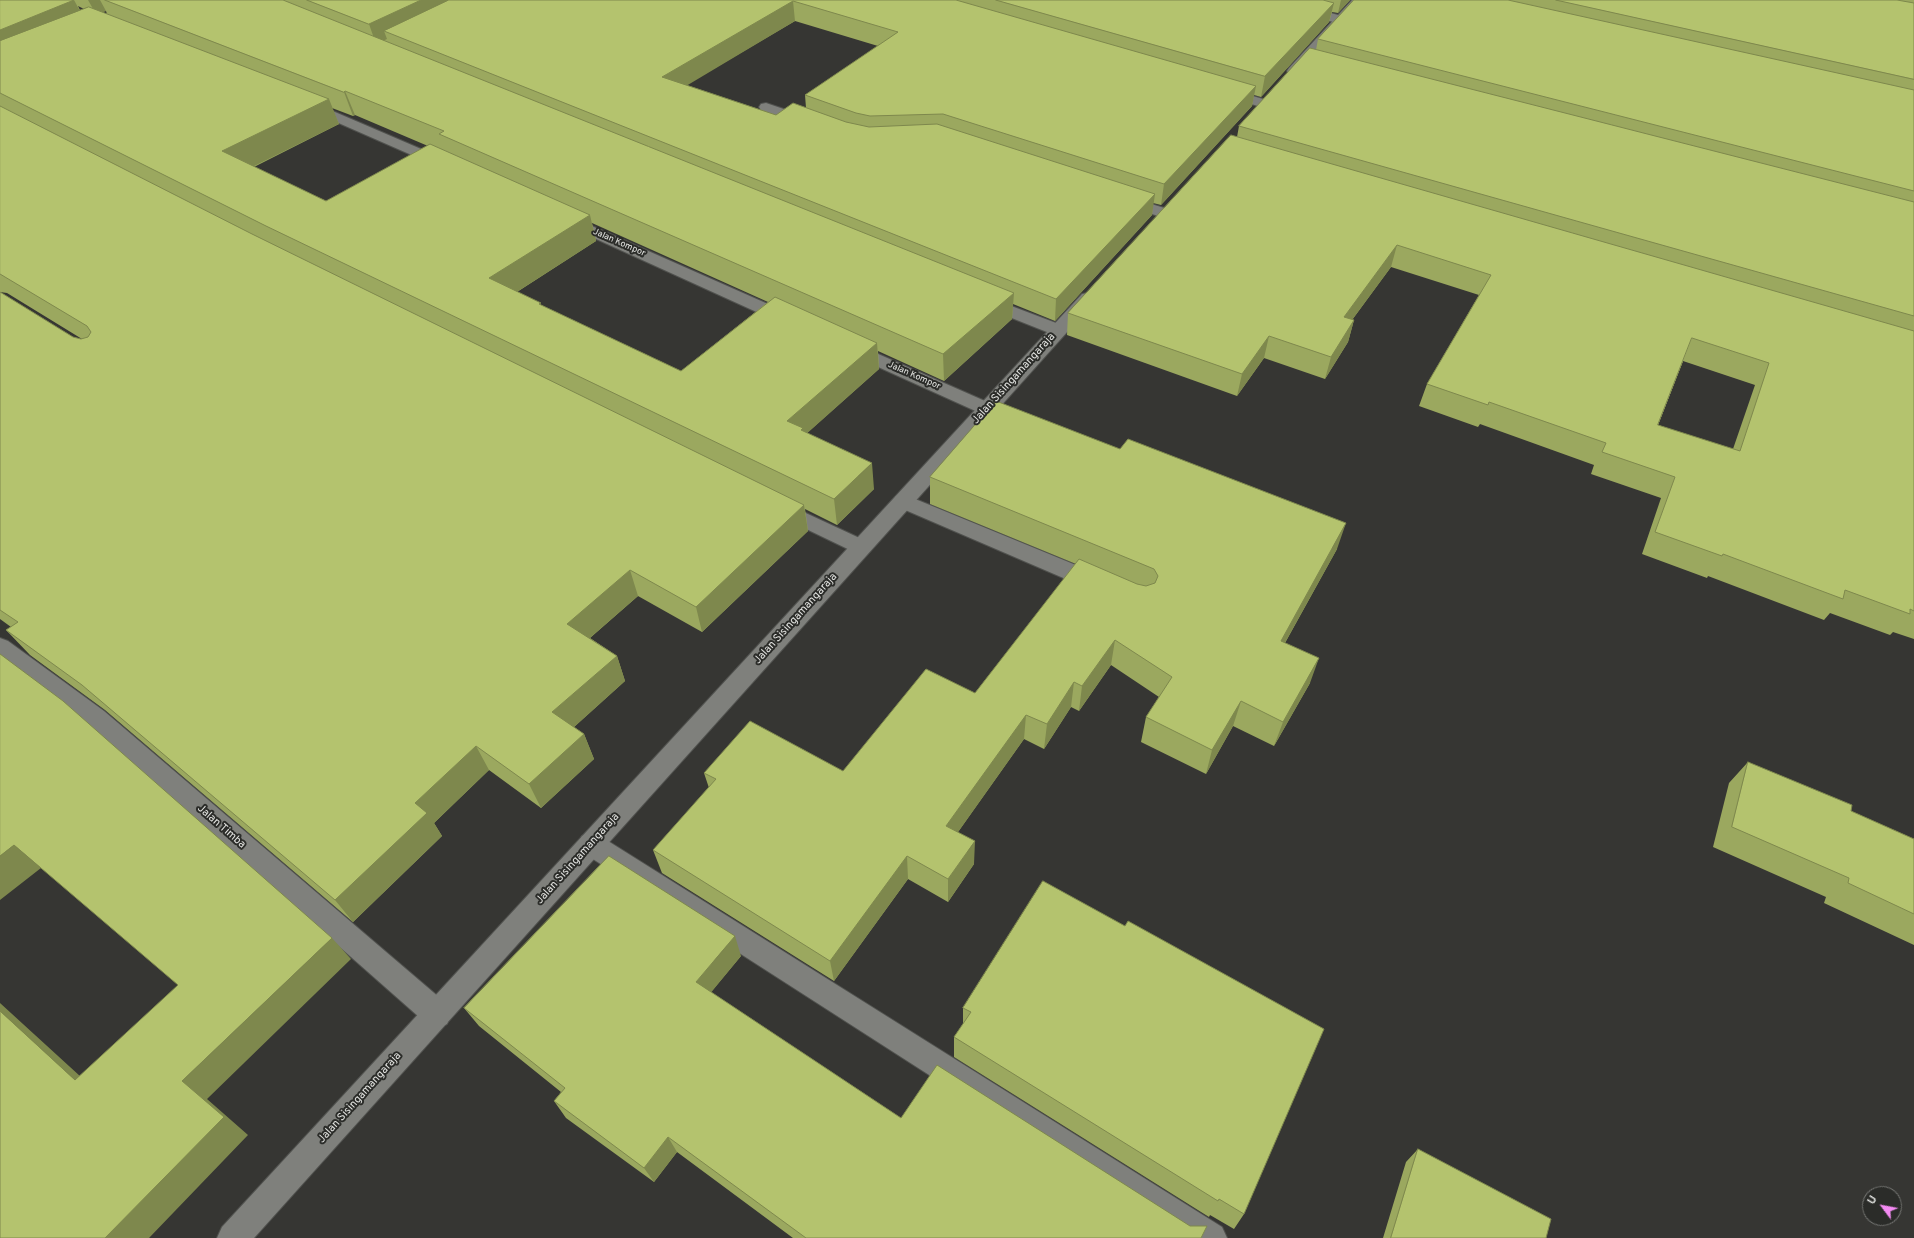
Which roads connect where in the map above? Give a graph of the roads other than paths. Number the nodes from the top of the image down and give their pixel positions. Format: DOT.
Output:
graph roads {
  1 [pos="1266,0"];
  2 [pos="1359,0"];
  3 [pos="1341,20"];
  4 [pos="1212,88"];
  5 [pos="293,99"];
  6 [pos="1265,104"];
  7 [pos="766,107"];
  8 [pos="1249,121"];
  9 [pos="824,128"];
  10 [pos="460,171"];
  11 [pos="1112,196"];
  12 [pos="1181,196"];
  13 [pos="553,214"];
  14 [pos="1165,214"];
  15 [pos="1149,231"];
  16 [pos="1101,284"];
  17 [pos="970,294"];
  18 [pos="806,328"];
  19 [pos="1058,330"];
  20 [pos="835,341"];
  21 [pos="986,409"];
  22 [pos="903,500"];
  23 [pos="768,502"];
  24 [pos="861,548"];
  25 [pos="1112,590"];
  26 [pos="0,647"];
  27 [pos="592,844"];
  28 [pos="437,1014"];
  29 [pos="233,1238"];
  30 [pos="1211,1238"];
  1 -- 3 [label="street"];
  2 -- 3 [label="street"];
  3 -- 6 [label="street"];
  4 -- 6 [label="street"];
  5 -- 10 [label="street"];
  6 -- 8 [label="street"];
  7 -- 9 [label="street"];
  11 -- 14 [label="street"];
  12 -- 14 [label="street"];
  13 -- 18 [label="street, Jalan Kompor"];
  14 -- 15 [label="street"];
  16 -- 19 [label="street, Jalan Sisingamangaraja"];
  17 -- 19 [label="street"];
  19 -- 21 [label="street, Jalan Sisingamangaraja"];
  20 -- 21 [label="street, Jalan Kompor"];
  21 -- 22 [label="street, Jalan Sisingamangaraja"];
  22 -- 24 [label="street, Jalan Sisingamangaraja"];
  22 -- 25 [label="street"];
  23 -- 24 [label="street"];
  24 -- 27 [label="street, Jalan Sisingamangaraja"];
  26 -- 28 [label="street, Jalan Timba"];
  27 -- 28 [label="street, Jalan Sisingamangaraja"];
  27 -- 30 [label="street"];
  28 -- 29 [label="street, Jalan Sisingamangaraja"];
}
